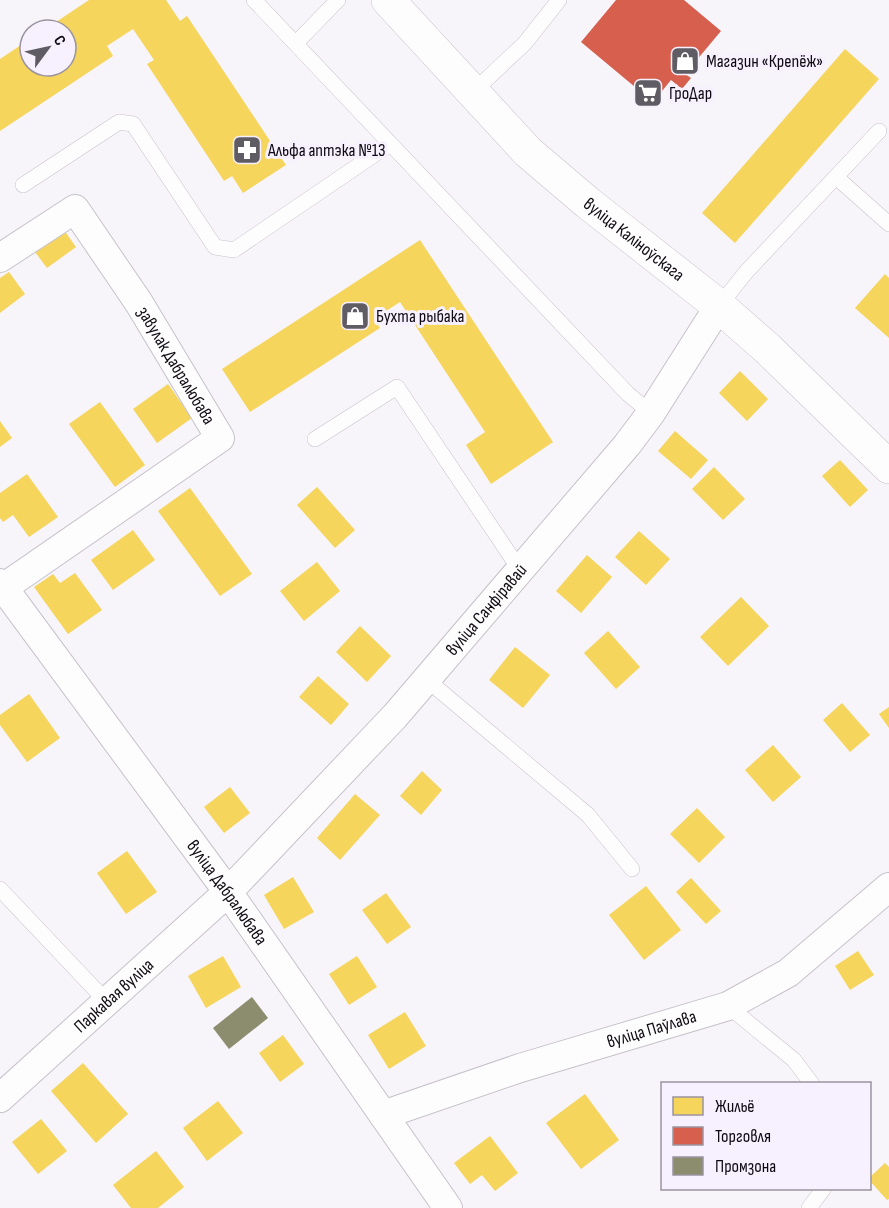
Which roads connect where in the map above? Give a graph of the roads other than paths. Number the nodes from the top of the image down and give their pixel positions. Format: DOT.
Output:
graph roads {
  1 [pos="254,0"];
  2 [pos="338,0"];
  3 [pos="388,0"];
  4 [pos="559,0"];
  5 [pos="296,43"];
  6 [pos="474,92"];
  7 [pos="879,131"];
  8 [pos="390,144"];
  9 [pos="836,177"];
  10 [pos="23,185"];
  11 [pos="889,224"];
  12 [pos="0,258"];
  13 [pos="719,306"];
  14 [pos="651,413"];
  15 [pos="315,439"];
  16 [pos="889,466"];
  17 [pos="520,570"];
  18 [pos="2,585"];
  19 [pos="426,679"];
  20 [pos="632,869"];
  21 [pos="889,887"];
  22 [pos="0,889"];
  23 [pos="228,892"];
  24 [pos="107,1002"];
  25 [pos="728,1006"];
  26 [pos="811,1082"];
  27 [pos="0,1098"];
  28 [pos="383,1115"];
  29 [pos="822,1190"];
  30 [pos="448,1208"];
  31 [pos="809,1208"];
  1 -- 5 [label="lane"];
  2 -- 5 [label="lane"];
  3 -- 6 [label="main road, вуліца Каліноўскага"];
  4 -- 6 [label="lane"];
  5 -- 8 [label="lane"];
  6 -- 13 [label="main road, вуліца Каліноўскага"];
  7 -- 9 [label="lane"];
  8 -- 10 [label="lane"];
  8 -- 14 [label="lane"];
  9 -- 11 [label="lane"];
  9 -- 13 [label="lane"];
  12 -- 18 [label="street, завулак Дабралюбава"];
  13 -- 14 [label="street, вуліца Санфіравай"];
  13 -- 16 [label="main road, вуліца Каліноўскага"];
  14 -- 17 [label="street, вуліца Санфіравай"];
  15 -- 17 [label="lane"];
  17 -- 19 [label="street, вуліца Санфіравай"];
  18 -- 23 [label="street, вуліца Дабралюбава"];
  19 -- 20 [label="lane"];
  19 -- 23 [label="street, вуліца Санфіравай"];
  21 -- 25 [label="street, вуліца Паўлава"];
  22 -- 24 [label="lane"];
  23 -- 24 [label="street, Паркавая вуліца"];
  23 -- 28 [label="street, вуліца Дабралюбава"];
  24 -- 27 [label="street, Паркавая вуліца"];
  25 -- 26 [label="lane"];
  25 -- 28 [label="street, вуліца Паўлава"];
  28 -- 30 [label="street, вуліца Дабралюбава"];
  29 -- 31 [label="lane"];
}
